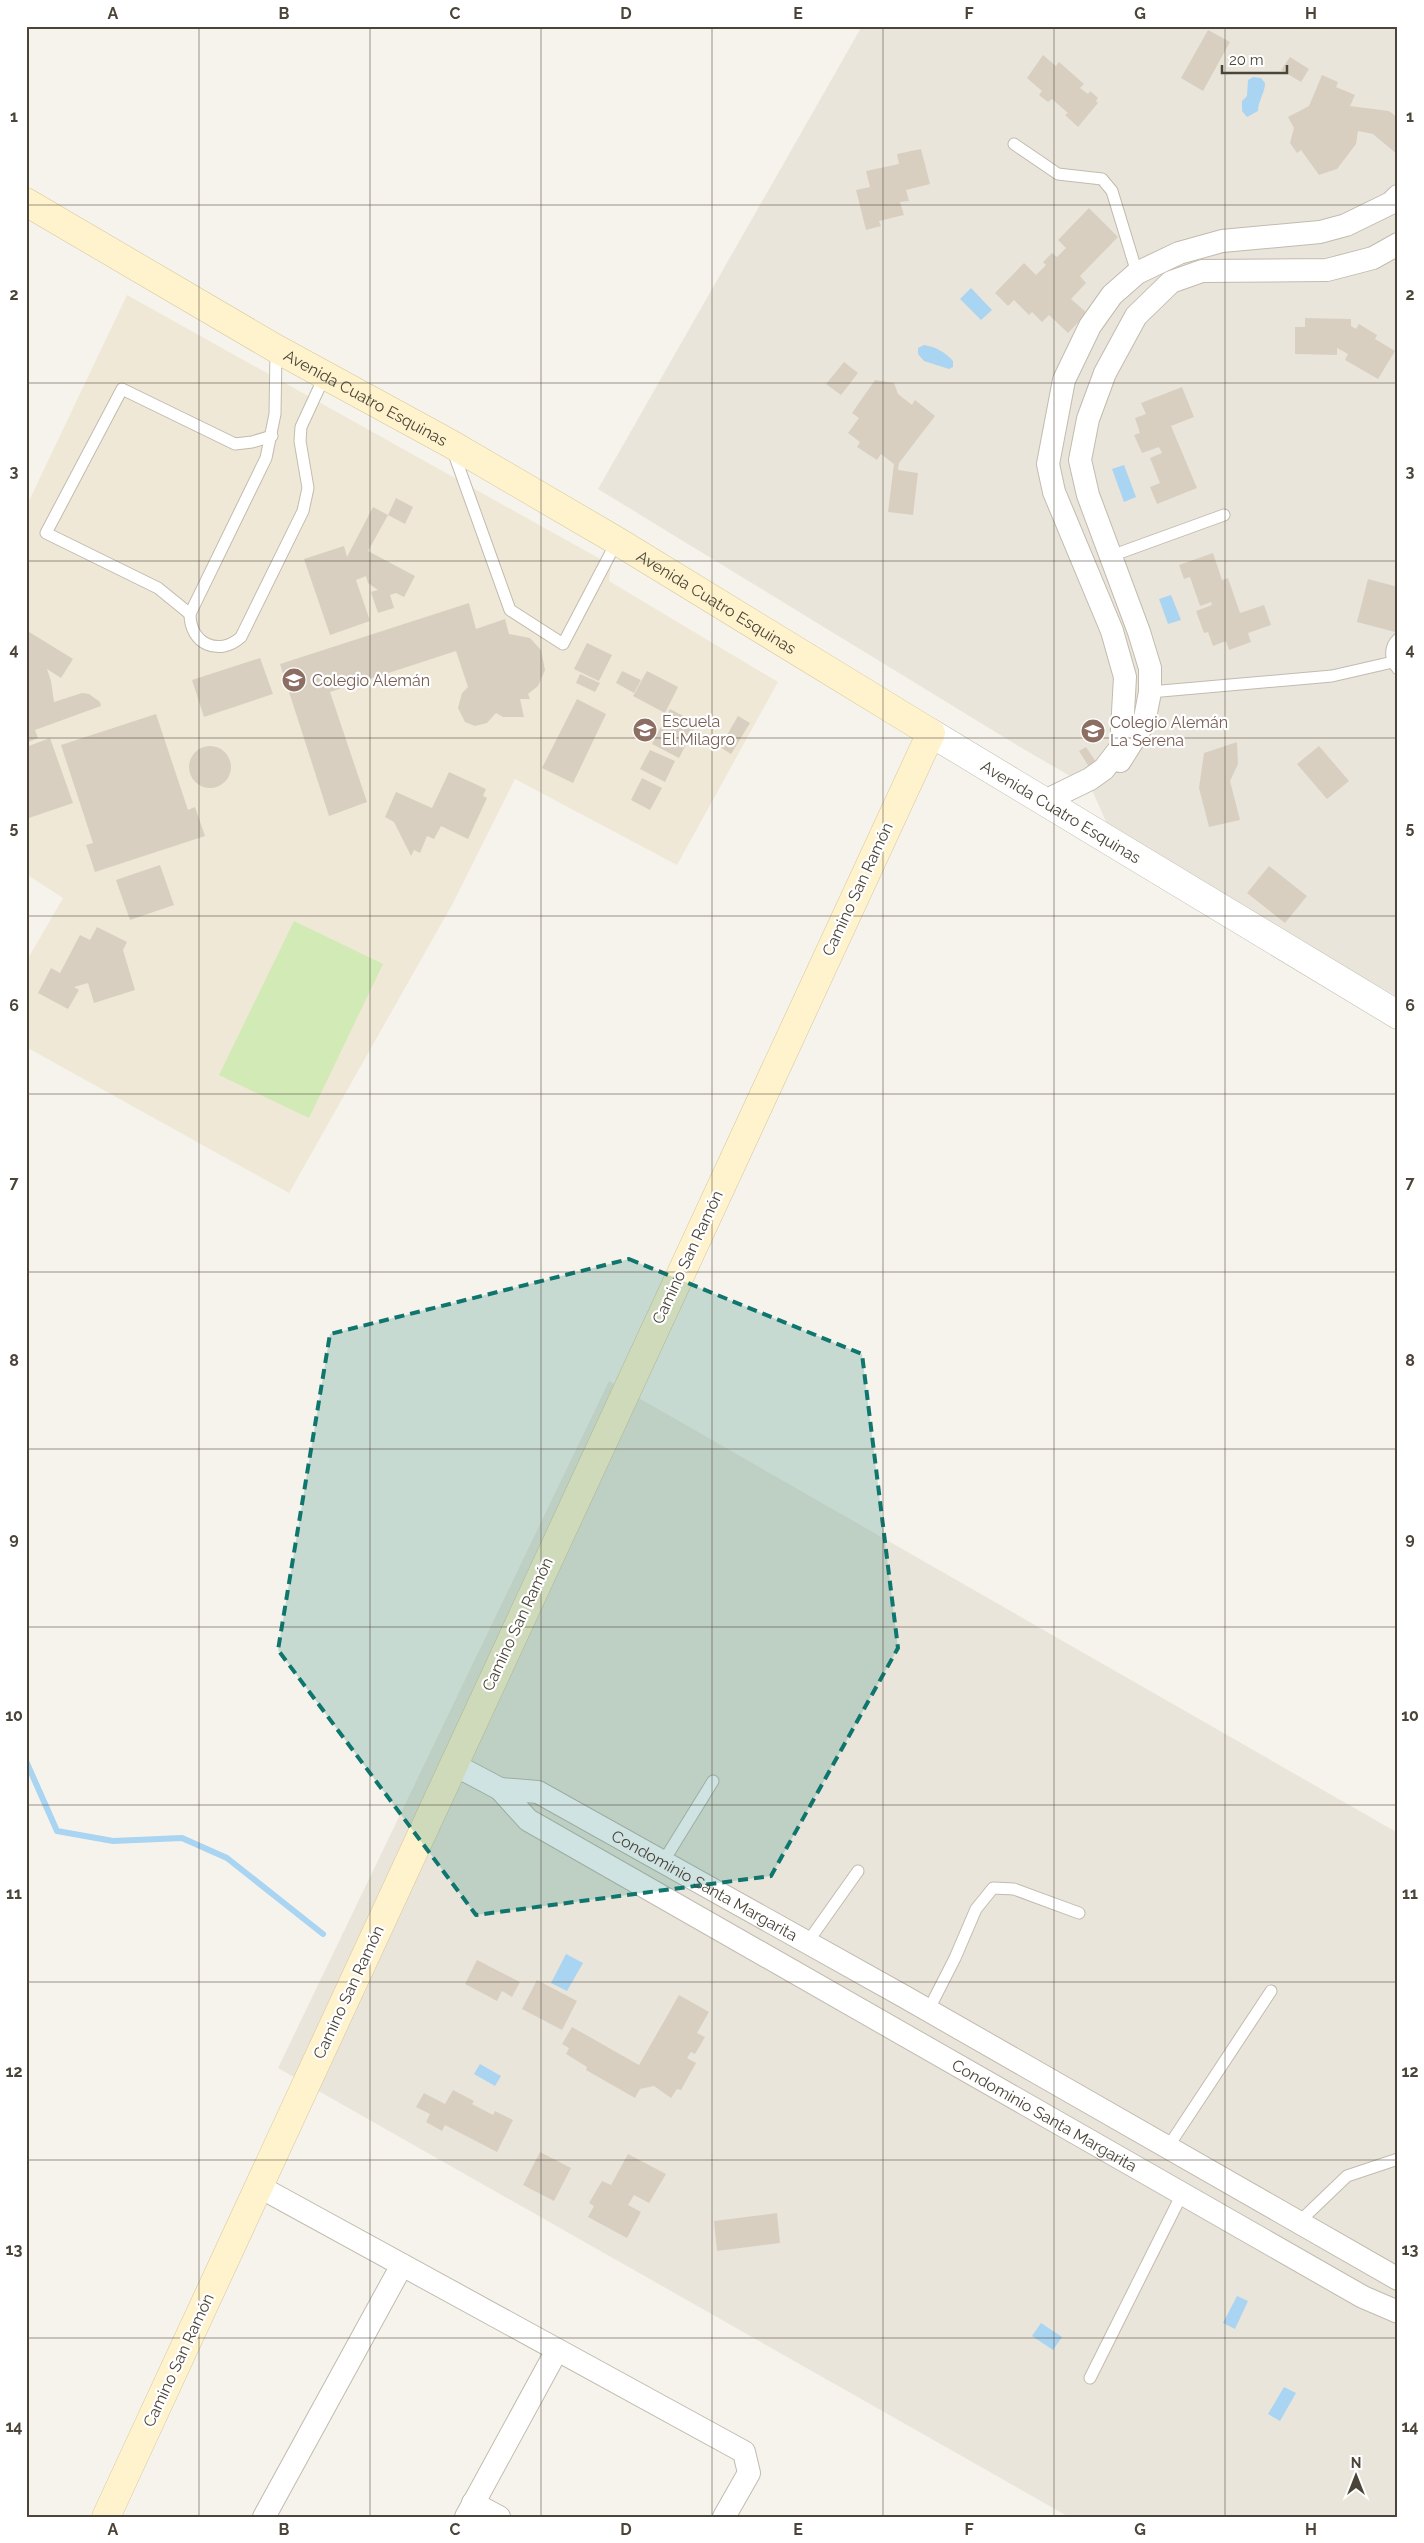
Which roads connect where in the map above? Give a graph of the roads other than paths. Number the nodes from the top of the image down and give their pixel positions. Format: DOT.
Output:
graph roads {
  1 [pos="1014,144"];
  2 [pos="26,202"];
  3 [pos="1395,205"];
  4 [pos="1398,244"];
  5 [pos="1137,273"];
  6 [pos="1144,308"];
  7 [pos="276,348"];
  8 [pos="325,375"];
  9 [pos="272,436"];
  10 [pos="451,444"];
  11 [pos="1224,515"];
  12 [pos="616,541"];
  13 [pos="1111,556"];
  14 [pos="190,614"];
  15 [pos="1398,638"];
  16 [pos="1395,665"];
  17 [pos="1150,692"];
  18 [pos="931,732"];
  19 [pos="1047,804"];
  20 [pos="1398,1015"];
  21 [pos="453,1764"];
  22 [pos="713,1781"];
  23 [pos="500,1789"];
  24 [pos="663,1862"];
  25 [pos="858,1871"];
  26 [pos="1079,1913"];
  27 [pos="807,1943"];
  28 [pos="1271,1991"];
  29 [pos="904,1997"];
  30 [pos="928,2011"];
  31 [pos="887,2026"];
  32 [pos="1168,2148"];
  33 [pos="1398,2159"];
  34 [pos="1217,2176"];
  35 [pos="258,2186"];
  36 [pos="1182,2194"];
  37 [pos="1201,2205"];
  38 [pos="1299,2222"];
  39 [pos="402,2265"];
  40 [pos="1398,2279"];
  41 [pos="1398,2312"];
  42 [pos="558,2350"];
  43 [pos="1090,2378"];
  44 [pos="470,2510"];
  45 [pos="106,2517"];
  46 [pos="264,2517"];
  47 [pos="499,2517"];
  48 [pos="724,2517"];
  1 -- 5 [label="lane"];
  2 -- 7 [label="main road, Avenida Cuatro Esquinas"];
  3 -- 5 [label="street"];
  4 -- 6 [label="street"];
  5 -- 6 [label="street"];
  5 -- 19 [label="street"];
  6 -- 13 [label="street"];
  7 -- 8 [label="main road, Avenida Cuatro Esquinas"];
  7 -- 9 [label="lane"];
  8 -- 10 [label="main road, Avenida Cuatro Esquinas"];
  8 -- 14 [label="lane"];
  9 -- 14 [label="lane"];
  9 -- 14 [label="lane"];
  10 -- 12 [label="main road, Avenida Cuatro Esquinas"];
  10 -- 12 [label="lane"];
  11 -- 13 [label="lane"];
  12 -- 18 [label="main road, Avenida Cuatro Esquinas"];
  13 -- 17 [label="street"];
  15 -- 16 [label="lane"];
  16 -- 17 [label="lane"];
  17 -- 19 [label="street"];
  18 -- 19 [label="street, Avenida Cuatro Esquinas"];
  18 -- 21 [label="main road, Camino San Ramón"];
  19 -- 20 [label="street, Avenida Cuatro Esquinas"];
  21 -- 23 [label="street, Condominio Santa Margarita"];
  21 -- 35 [label="main road, Camino San Ramón"];
  22 -- 24 [label="lane"];
  23 -- 24 [label="street, Condominio Santa Margarita"];
  23 -- 31 [label="street, Condominio Santa Margarita"];
  24 -- 27 [label="street, Condominio Santa Margarita"];
  25 -- 27 [label="lane"];
  26 -- 30 [label="lane"];
  27 -- 29 [label="street, Condominio Santa Margarita"];
  28 -- 32 [label="lane"];
  29 -- 30 [label="street, Condominio Santa Margarita"];
  29 -- 31 [label="street"];
  30 -- 32 [label="street, Condominio Santa Margarita"];
  31 -- 36 [label="street, Condominio Santa Margarita"];
  32 -- 34 [label="street, Condominio Santa Margarita"];
  33 -- 38 [label="lane"];
  34 -- 37 [label="street"];
  34 -- 38 [label="street, Condominio Santa Margarita"];
  35 -- 39 [label="street"];
  35 -- 45 [label="main road, Camino San Ramón"];
  36 -- 37 [label="street, Condominio Santa Margarita"];
  36 -- 43 [label="lane"];
  37 -- 41 [label="street, Condominio Santa Margarita"];
  38 -- 40 [label="street, Condominio Santa Margarita"];
  39 -- 42 [label="street"];
  39 -- 46 [label="street"];
  42 -- 44 [label="street"];
  42 -- 48 [label="street"];
  44 -- 47 [label="street"];
}
